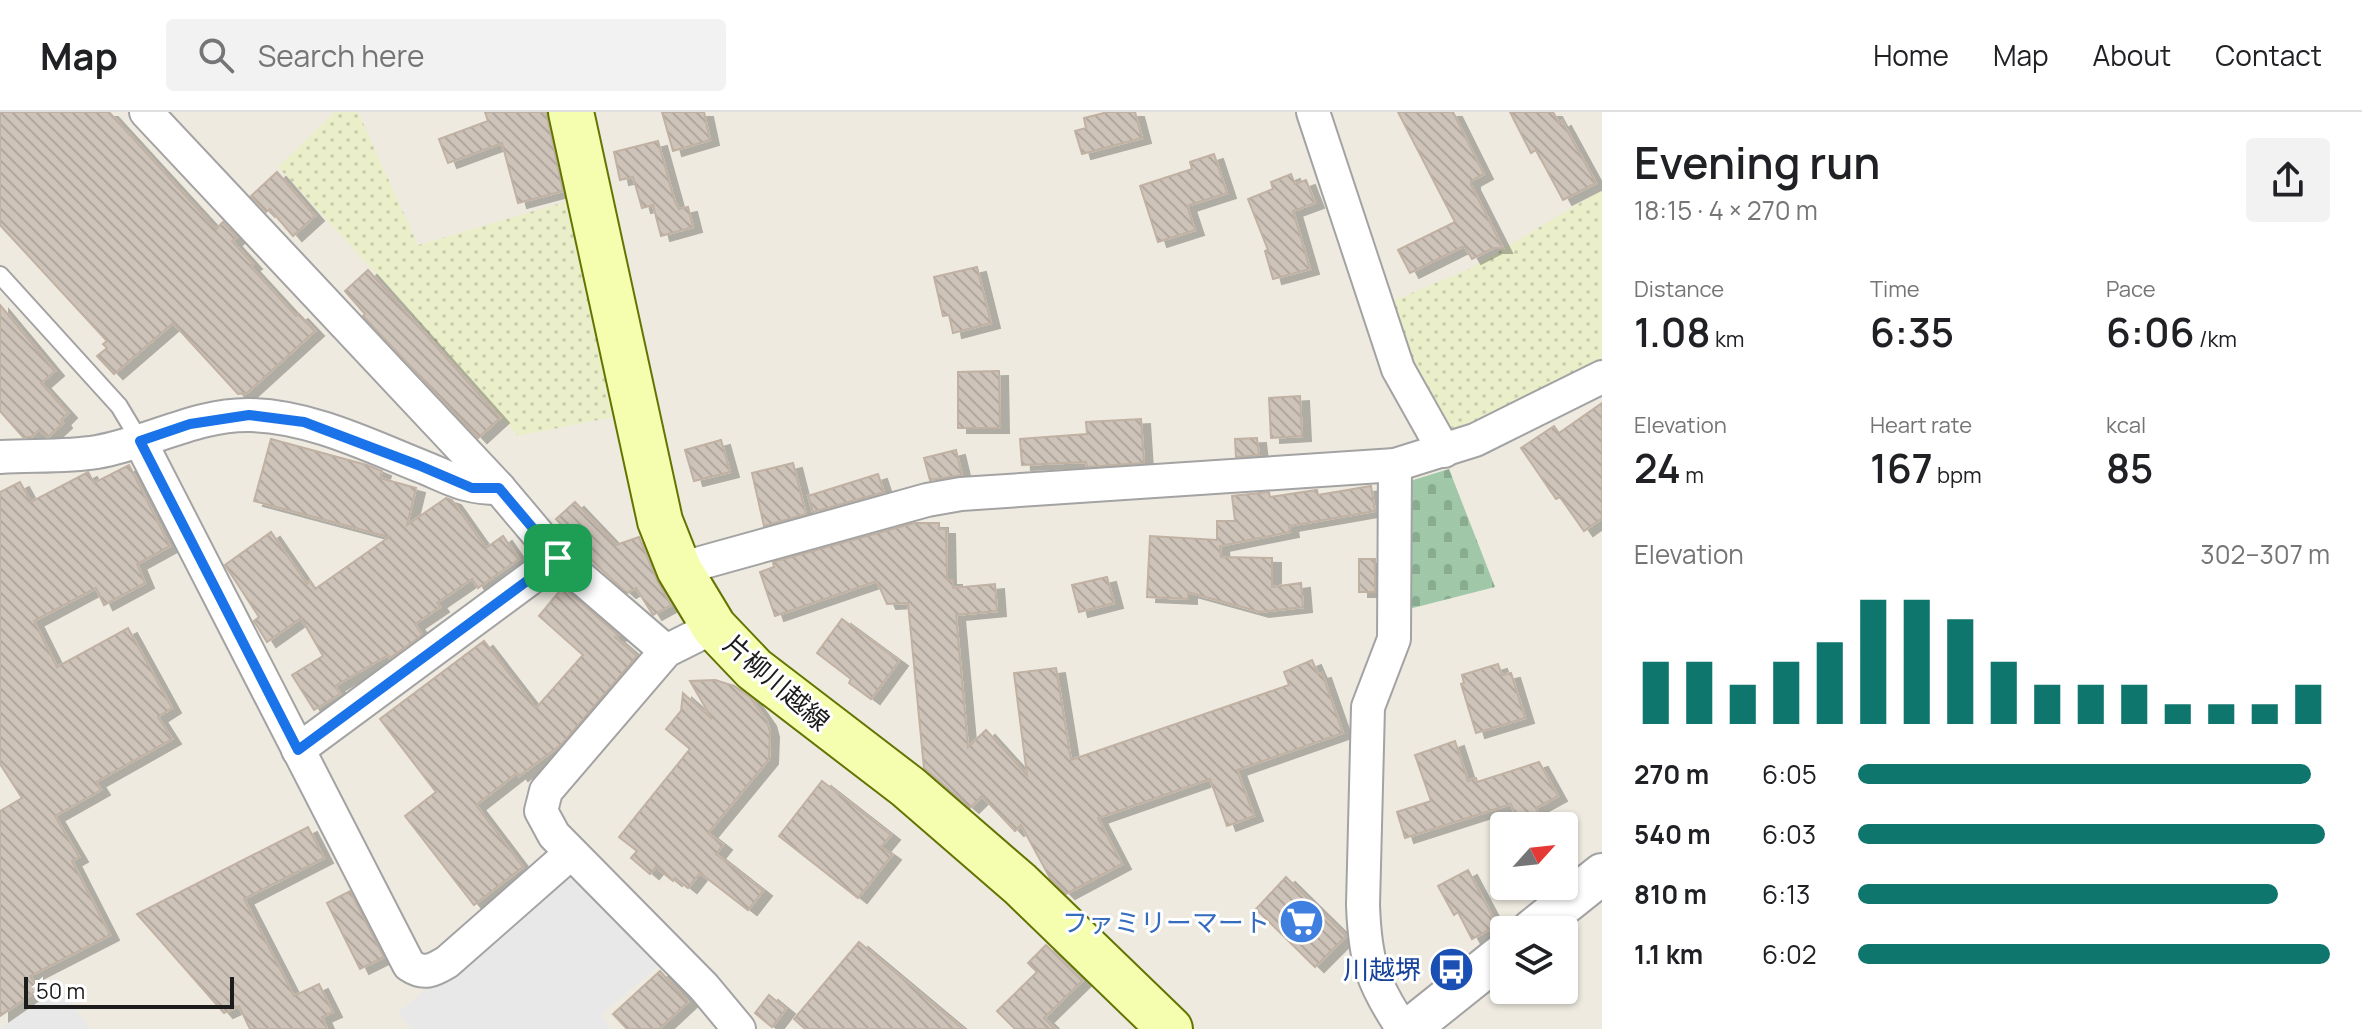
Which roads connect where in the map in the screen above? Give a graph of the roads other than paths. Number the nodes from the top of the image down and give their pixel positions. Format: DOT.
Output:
graph roads {
  1 [pos="146,112"];
  2 [pos="571,112"];
  3 [pos="1313,112"];
  4 [pos="0,275"];
  5 [pos="1602,377"];
  6 [pos="140,441"];
  7 [pos="1444,451"];
  8 [pos="0,457"];
  9 [pos="1395,465"];
  10 [pos="499,488"];
  11 [pos="558,558"];
  12 [pos="679,569"];
  13 [pos="714,627"];
  14 [pos="666,651"];
  15 [pos="298,750"];
  16 [pos="571,853"];
  17 [pos="1602,874"];
  18 [pos="1550,916"];
  19 [pos="1490,964"];
  20 [pos="739,1029"];
  21 [pos="1170,1029"];
  22 [pos="1403,1029"];
  23 [pos="1409,1029"];
  1 -- 10 [label="street"];
  2 -- 12 [label="main road, 片柳川越線"];
  3 -- 7 [label="street"];
  4 -- 6 [label="lane"];
  5 -- 7 [label="street"];
  6 -- 8 [label="street"];
  6 -- 10 [label="street"];
  6 -- 15 [label="street"];
  7 -- 9 [label="street"];
  9 -- 12 [label="street"];
  9 -- 22 [label="street"];
  10 -- 11 [label="street"];
  11 -- 14 [label="street"];
  11 -- 15 [label="street"];
  12 -- 13 [label="main road, 片柳川越線"];
  13 -- 14 [label="street"];
  13 -- 21 [label="main road, 片柳川越線"];
  14 -- 16 [label="street"];
  15 -- 16 [label="street"];
  16 -- 20 [label="street"];
  17 -- 18 [label="street"];
  19 -- 23 [label="street"];
}
